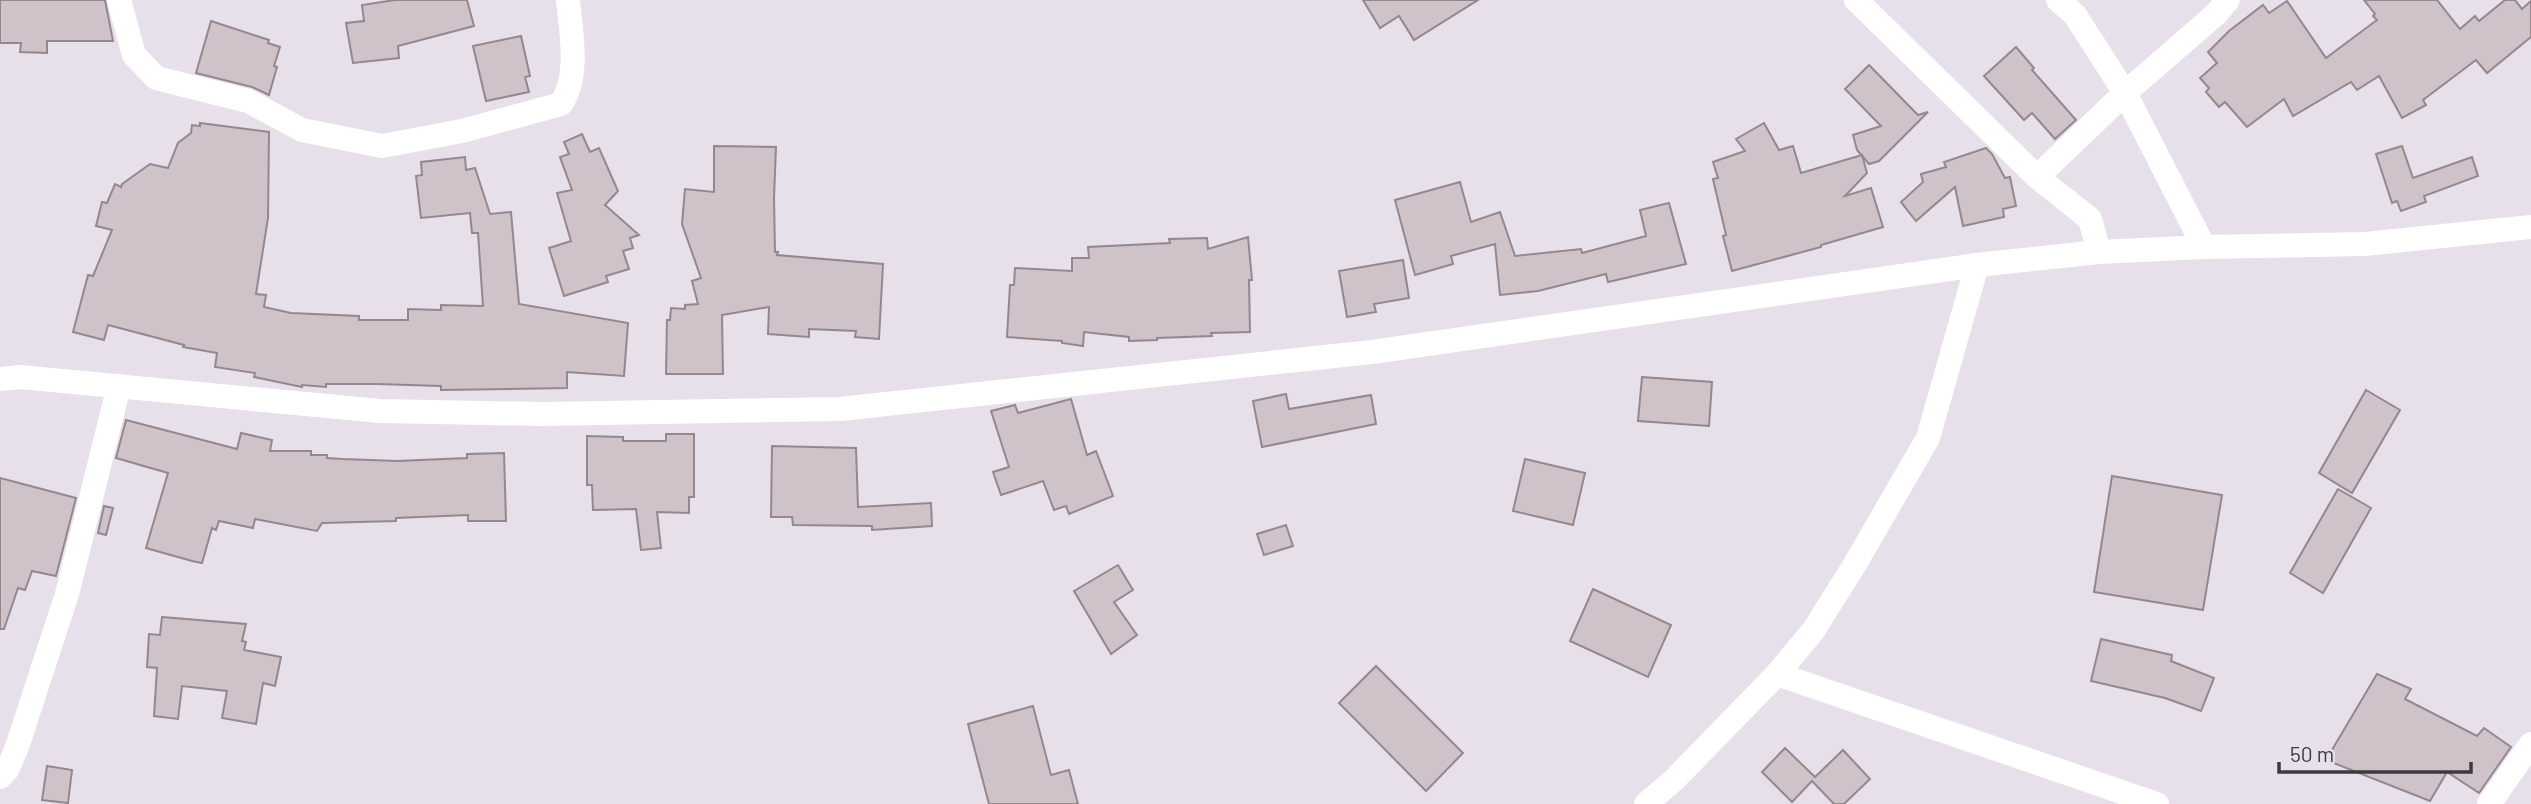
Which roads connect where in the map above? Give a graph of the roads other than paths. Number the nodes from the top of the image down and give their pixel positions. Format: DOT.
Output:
graph roads {
  1 [pos="119,0"];
  2 [pos="568,0"];
  3 [pos="1856,0"];
  4 [pos="2058,0"];
  5 [pos="2228,0"];
  6 [pos="2125,93"];
  7 [pos="2038,177"];
  8 [pos="2531,227"];
  9 [pos="2204,247"];
  10 [pos="2099,252"];
  11 [pos="1977,265"];
  12 [pos="0,379"];
  13 [pos="119,386"];
  14 [pos="1777,674"];
  15 [pos="2531,744"];
  16 [pos="0,777"];
  17 [pos="1646,804"];
  18 [pos="2157,804"];
  19 [pos="2489,804"];
  1 -- 2 [label="street"];
  3 -- 7 [label="street"];
  4 -- 6 [label="street"];
  5 -- 6 [label="street"];
  6 -- 7 [label="street"];
  6 -- 9 [label="street"];
  7 -- 10 [label="street"];
  8 -- 9 [label="street"];
  9 -- 10 [label="street"];
  10 -- 11 [label="street"];
  11 -- 13 [label="street"];
  11 -- 14 [label="street"];
  12 -- 13 [label="street"];
  13 -- 16 [label="street"];
  14 -- 17 [label="street"];
  14 -- 18 [label="street"];
  15 -- 19 [label="street"];
}
